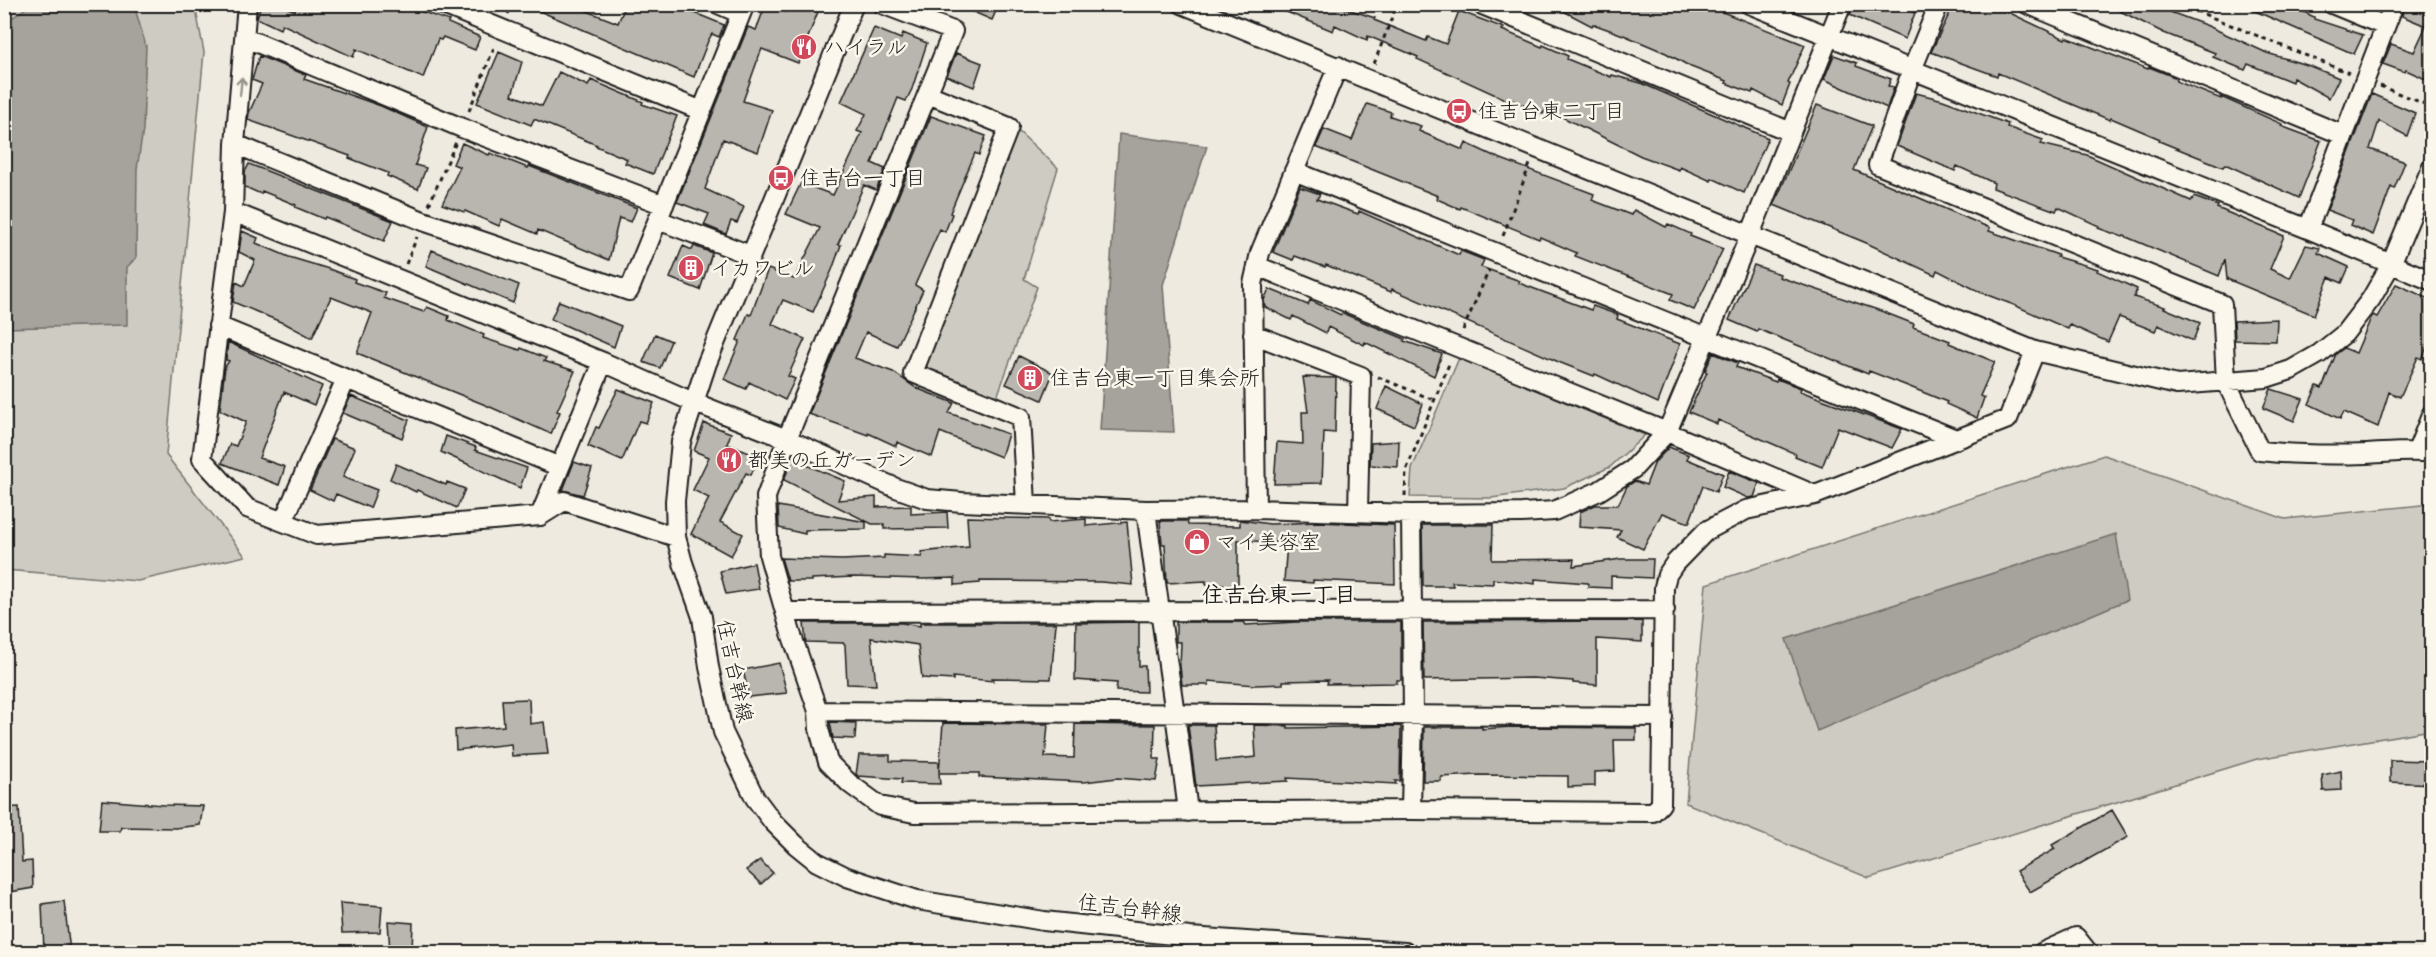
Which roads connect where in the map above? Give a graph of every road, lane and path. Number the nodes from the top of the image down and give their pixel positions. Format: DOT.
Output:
graph roads {
  1 [pos="247,4"];
  2 [pos="441,4"];
  3 [pos="718,4"];
  4 [pos="854,4"];
  5 [pos="882,4"];
  6 [pos="1182,4"];
  7 [pos="1397,4"];
  8 [pos="1480,4"];
  9 [pos="1749,4"];
  10 [pos="1842,4"];
  11 [pos="1939,4"];
  12 [pos="2027,4"];
  13 [pos="2179,4"];
  14 [pos="2332,4"];
  15 [pos="2394,4"];
  16 [pos="743,9"];
  17 [pos="2385,26"];
  18 [pos="1829,37"];
  19 [pos="246,39"];
  20 [pos="1338,66"];
  21 [pos="1912,70"];
  22 [pos="1368,79"];
  23 [pos="2364,80"];
  24 [pos="928,94"];
  25 [pos="2432,107"];
  26 [pos="702,111"];
  27 [pos="1791,132"];
  28 [pos="2343,135"];
  29 [pos="235,144"];
  30 [pos="2432,166"];
  31 [pos="1294,171"];
  32 [pos="233,212"];
  33 [pos="661,213"];
  34 [pos="423,221"];
  35 [pos="2308,229"];
  36 [pos="1750,235"];
  37 [pos="750,255"];
  38 [pos="2391,264"];
  39 [pos="1257,266"];
  40 [pos="400,280"];
  41 [pos="2432,281"];
  42 [pos="219,326"];
  43 [pos="1253,334"];
  44 [pos="1707,338"];
  45 [pos="1456,347"];
  46 [pos="2035,351"];
  47 [pos="603,362"];
  48 [pos="1361,376"];
  49 [pos="346,379"];
  50 [pos="2226,382"];
  51 [pos="1434,400"];
  52 [pos="693,402"];
  53 [pos="2432,413"];
  54 [pos="1666,432"];
  55 [pos="787,439"];
  56 [pos="1956,439"];
  57 [pos="2424,452"];
  58 [pos="560,467"];
  59 [pos="1815,495"];
  60 [pos="1026,504"];
  61 [pos="1256,509"];
  62 [pos="1146,510"];
  63 [pos="1358,512"];
  64 [pos="1408,514"];
  65 [pos="540,516"];
  66 [pos="283,522"];
  67 [pos="676,537"];
  68 [pos="1665,610"];
  69 [pos="1413,611"];
  70 [pos="786,612"];
  71 [pos="1159,612"];
  72 [pos="818,711"];
  73 [pos="1413,714"];
  74 [pos="1176,715"];
  75 [pos="1663,717"];
  76 [pos="1411,810"];
  77 [pos="1188,812"];
  78 [pos="1405,952"];
  79 [pos="2043,952"];
  80 [pos="2088,952"];
  1 -- 19 [label="street"];
  2 -- 26 [label="street"];
  3 -- 16 [label="street"];
  4 -- 37 [label="street, 住吉台幹線"];
  5 -- 24 [label="street"];
  6 -- 20 [label="street"];
  7 -- 22 [label="path"];
  8 -- 27 [label="street"];
  9 -- 18 [label="street"];
  10 -- 18 [label="street"];
  11 -- 21 [label="street"];
  12 -- 28 [label="street"];
  13 -- 23 [label="path"];
  14 -- 17 [label="street"];
  15 -- 17 [label="street"];
  16 -- 26 [label="street"];
  17 -- 23 [label="street"];
  18 -- 21 [label="street"];
  18 -- 27 [label="street"];
  29 -- 19 [label="street, one-way"];
  19 -- 33 [label="street"];
  20 -- 22 [label="street"];
  20 -- 31 [label="street"];
  21 -- 35 [label="street"];
  21 -- 50 [label="street"];
  22 -- 36 [label="street"];
  23 -- 25 [label="path"];
  23 -- 28 [label="street"];
  24 -- 55 [label="street"];
  24 -- 60 [label="street"];
  26 -- 33 [label="street"];
  27 -- 36 [label="street"];
  28 -- 35 [label="street"];
  29 -- 32 [label="street"];
  29 -- 34 [label="street"];
  30 -- 38 [label="street"];
  31 -- 39 [label="street"];
  31 -- 44 [label="street"];
  32 -- 40 [label="street"];
  32 -- 42 [label="street"];
  33 -- 34 [label="street"];
  33 -- 37 [label="street"];
  34 -- 40 [label="path"];
  35 -- 38 [label="street"];
  36 -- 44 [label="street"];
  36 -- 46 [label="street"];
  37 -- 52 [label="street, 住吉台幹線"];
  38 -- 41 [label="street"];
  38 -- 50 [label="street"];
  39 -- 43 [label="street"];
  39 -- 45 [label="street"];
  40 -- 47 [label="street"];
  42 -- 49 [label="street"];
  42 -- 66 [label="street"];
  43 -- 48 [label="street"];
  43 -- 61 [label="street"];
  44 -- 54 [label="street"];
  44 -- 56 [label="street"];
  45 -- 51 [label="path"];
  45 -- 54 [label="street"];
  46 -- 50 [label="street"];
  46 -- 56 [label="street"];
  47 -- 52 [label="street"];
  47 -- 58 [label="street"];
  48 -- 51 [label="path"];
  48 -- 63 [label="street"];
  49 -- 58 [label="street"];
  49 -- 66 [label="street"];
  50 -- 57 [label="street"];
  51 -- 64 [label="path"];
  52 -- 55 [label="street"];
  52 -- 67 [label="street, 住吉台幹線"];
  53 -- 57 [label="street"];
  54 -- 59 [label="street"];
  54 -- 64 [label="street"];
  55 -- 60 [label="street"];
  55 -- 70 [label="street"];
  56 -- 59 [label="street"];
  58 -- 65 [label="street"];
  59 -- 68 [label="street"];
  60 -- 62 [label="street"];
  61 -- 62 [label="street"];
  61 -- 63 [label="street"];
  62 -- 71 [label="street"];
  63 -- 64 [label="street"];
  64 -- 69 [label="street"];
  65 -- 66 [label="street"];
  65 -- 67 [label="street"];
  67 -- 78 [label="street, 住吉台幹線"];
  68 -- 69 [label="street"];
  68 -- 75 [label="street"];
  69 -- 71 [label="street"];
  69 -- 73 [label="street"];
  70 -- 71 [label="street"];
  70 -- 72 [label="street"];
  71 -- 74 [label="street"];
  72 -- 74 [label="street"];
  72 -- 77 [label="street"];
  73 -- 74 [label="street"];
  73 -- 75 [label="street"];
  73 -- 76 [label="street"];
  74 -- 77 [label="street"];
  75 -- 76 [label="street"];
  76 -- 77 [label="street"];
  79 -- 80 [label="street"];
}
